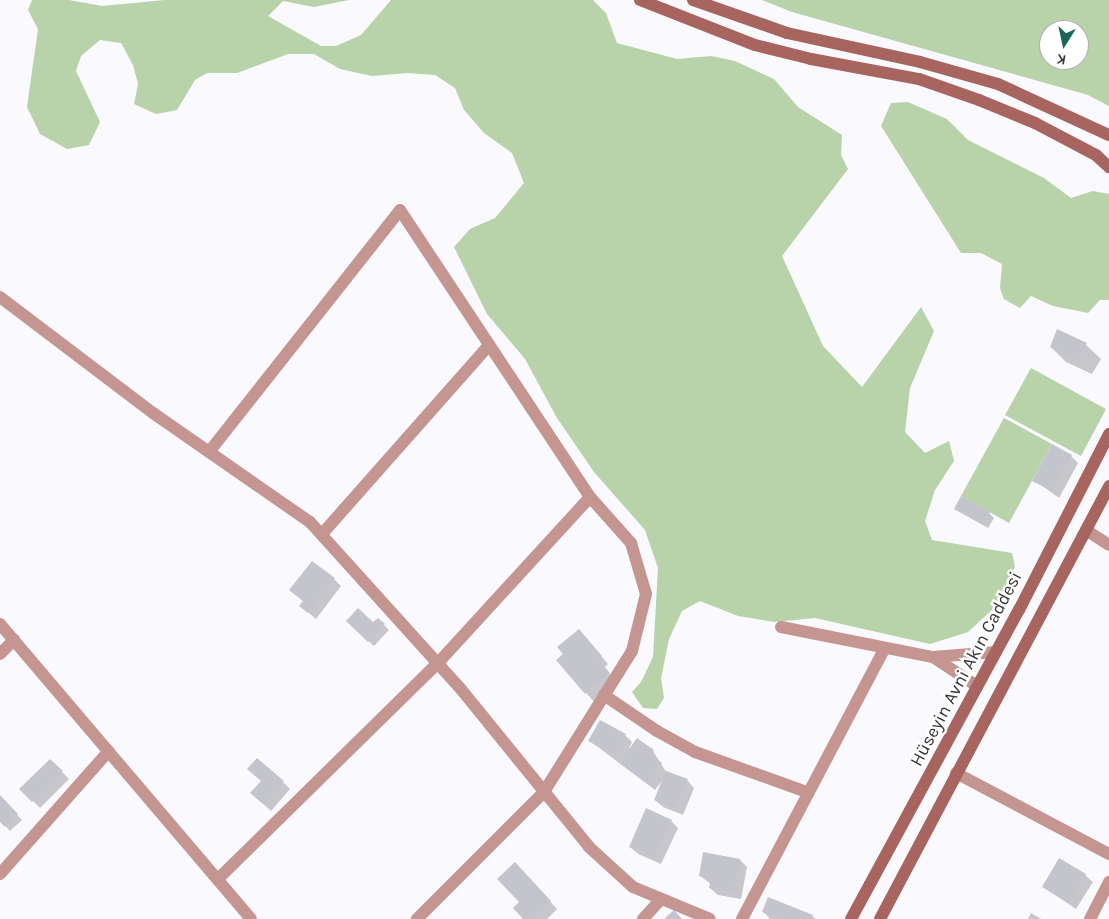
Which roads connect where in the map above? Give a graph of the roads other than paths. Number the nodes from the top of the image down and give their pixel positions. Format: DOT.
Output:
graph roads {
  1 [pos="640,0"];
  2 [pos="693,0"];
  3 [pos="1109,135"];
  4 [pos="1109,167"];
  5 [pos="0,297"];
  6 [pos="489,345"];
  7 [pos="1109,434"];
  8 [pos="209,452"];
  9 [pos="1109,486"];
  10 [pos="590,497"];
  11 [pos="1086,530"];
  12 [pos="322,534"];
  13 [pos="1109,545"];
  14 [pos="0,624"];
  15 [pos="781,627"];
  16 [pos="14,640"];
  17 [pos="886,648"];
  18 [pos="996,652"];
  19 [pos="0,654"];
  20 [pos="933,657"];
  21 [pos="438,663"];
  22 [pos="977,686"];
  23 [pos="604,695"];
  24 [pos="109,751"];
  25 [pos="956,773"];
  26 [pos="544,792"];
  27 [pos="807,792"];
  28 [pos="1109,854"];
  29 [pos="0,874"];
  30 [pos="218,879"];
  31 [pos="1109,882"];
  32 [pos="661,899"];
  33 [pos="251,919"];
  34 [pos="417,919"];
  35 [pos="642,919"];
  36 [pos="710,919"];
  37 [pos="742,919"];
  38 [pos="851,919"];
  39 [pos="880,919"];
  40 [pos="1090,919"];
  1 -- 4 [label="main road"];
  2 -- 3 [label="main road"];
  5 -- 8 [label="street"];
  6 -- 8 [label="street"];
  6 -- 10 [label="street"];
  6 -- 12 [label="street"];
  7 -- 18 [label="main road, Hüseyin Avni Akın Caddesi"];
  8 -- 12 [label="street"];
  9 -- 11 [label="main road"];
  10 -- 21 [label="street"];
  10 -- 23 [label="street"];
  11 -- 13 [label="street"];
  11 -- 25 [label="main road"];
  12 -- 21 [label="street"];
  14 -- 16 [label="street"];
  15 -- 17 [label="street"];
  16 -- 19 [label="street"];
  16 -- 24 [label="street"];
  17 -- 20 [label="street"];
  17 -- 27 [label="street"];
  18 -- 20 [label="street"];
  18 -- 22 [label="main road, Hüseyin Avni Akın Caddesi"];
  20 -- 22 [label="street"];
  21 -- 26 [label="street"];
  21 -- 30 [label="street"];
  22 -- 38 [label="main road, Hüseyin Avni Akın Caddesi"];
  23 -- 26 [label="street"];
  23 -- 27 [label="street"];
  24 -- 29 [label="street"];
  24 -- 30 [label="street"];
  25 -- 28 [label="street"];
  25 -- 39 [label="main road"];
  26 -- 32 [label="street"];
  26 -- 34 [label="street"];
  27 -- 37 [label="street"];
  30 -- 33 [label="street"];
  31 -- 40 [label="street"];
  32 -- 35 [label="street"];
  32 -- 36 [label="street"];
}
